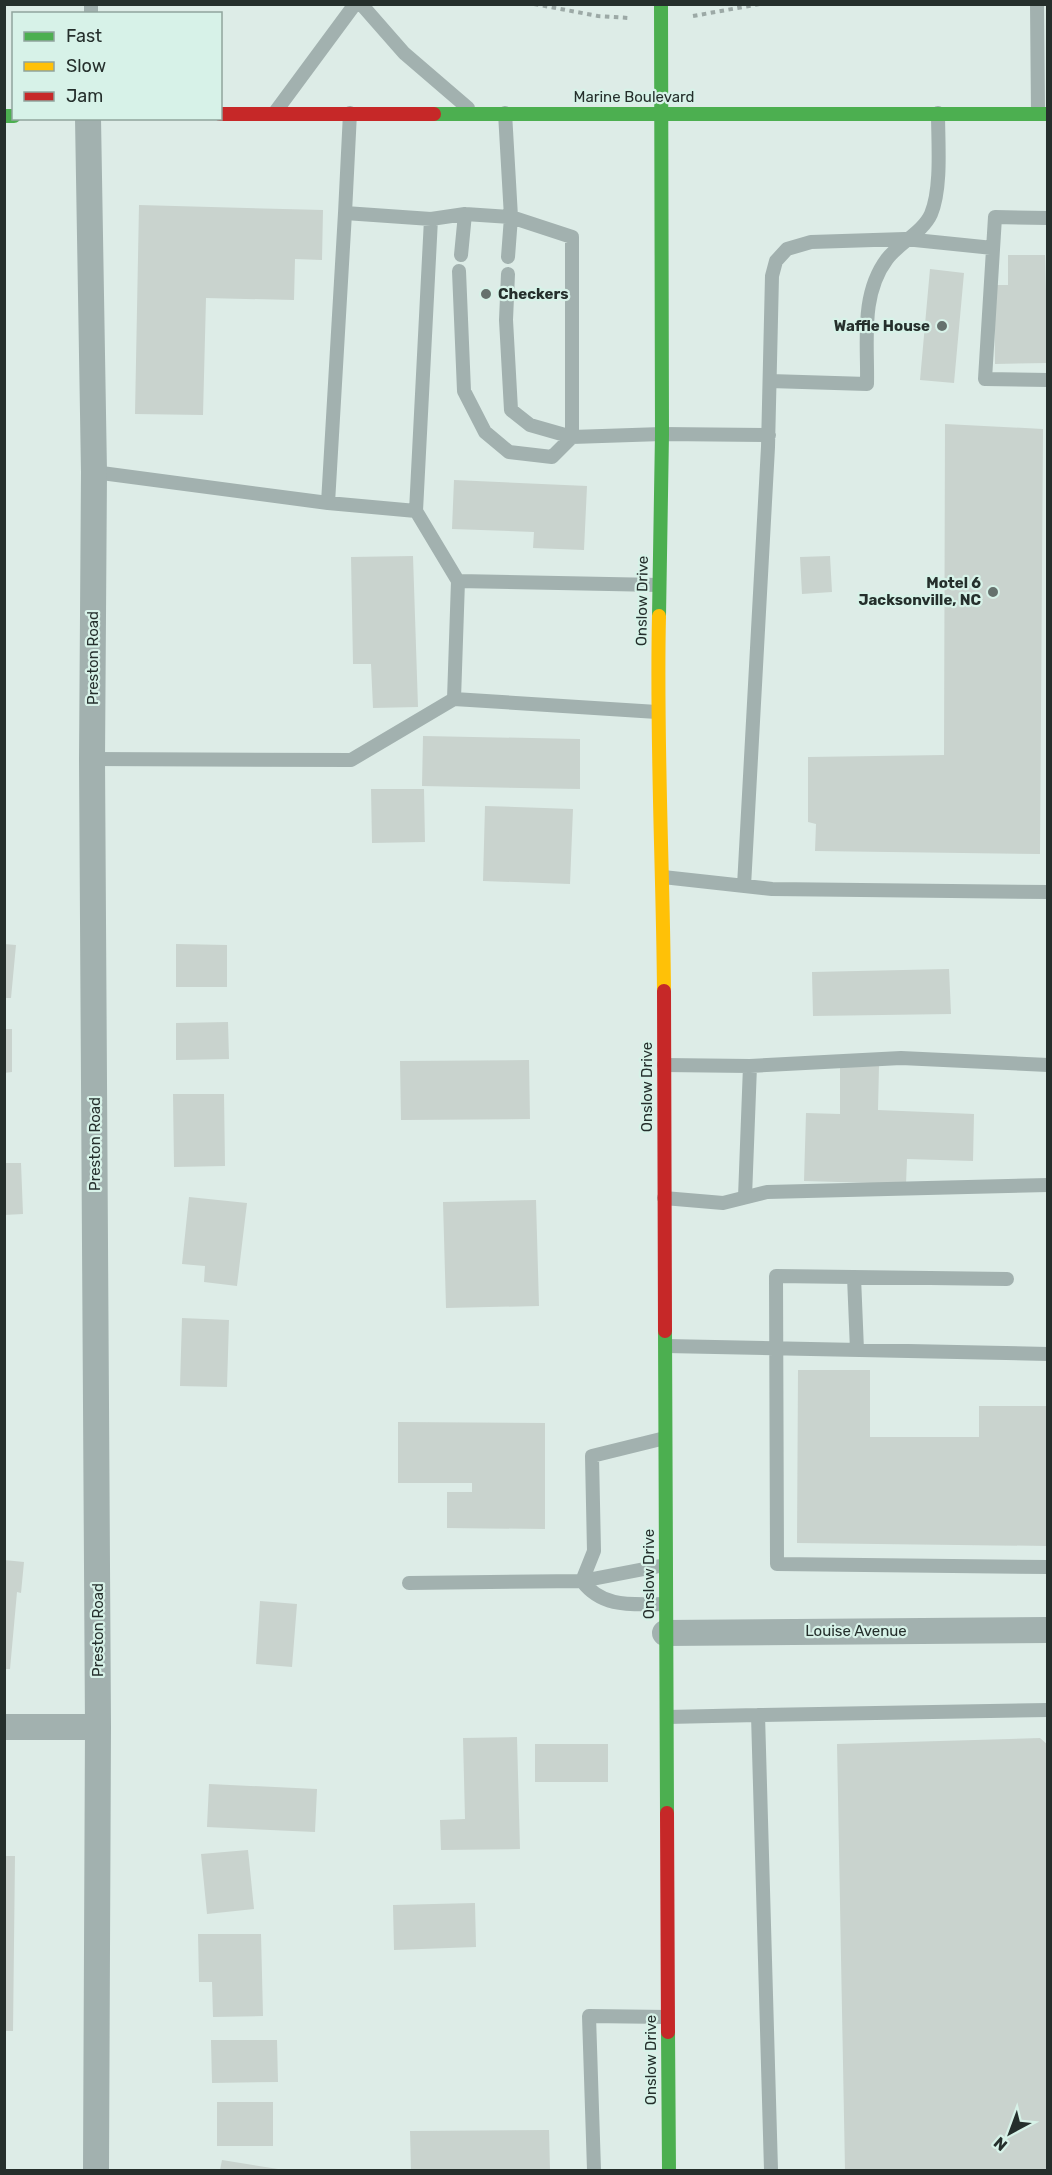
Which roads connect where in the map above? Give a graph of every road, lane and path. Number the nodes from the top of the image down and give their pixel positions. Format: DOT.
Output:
graph roads {
  1 [pos="355,4"];
  2 [pos="361,4"];
  3 [pos="661,4"];
  4 [pos="1037,4"];
  5 [pos="474,113"];
  6 [pos="505,113"];
  7 [pos="661,113"];
  8 [pos="938,113"];
  9 [pos="222,114"];
  10 [pos="274,114"];
  11 [pos="350,114"];
  12 [pos="1043,114"];
  13 [pos="88,120"];
  14 [pos="345,213"];
  15 [pos="465,214"];
  16 [pos="511,217"];
  17 [pos="1047,218"];
  18 [pos="431,219"];
  19 [pos="905,239"];
  20 [pos="993,248"];
  21 [pos="461,255"];
  22 [pos="508,257"];
  23 [pos="459,271"];
  24 [pos="508,274"];
  25 [pos="1047,380"];
  26 [pos="770,381"];
  27 [pos="662,434"];
  28 [pos="769,435"];
  29 [pos="572,437"];
  30 [pos="94,472"];
  31 [pos="328,503"];
  32 [pos="416,512"];
  33 [pos="458,581"];
  34 [pos="659,585"];
  35 [pos="454,699"];
  36 [pos="657,712"];
  37 [pos="92,759"];
  38 [pos="663,877"];
  39 [pos="744,886"];
  40 [pos="1047,892"];
  41 [pos="664,1065"];
  42 [pos="1047,1065"];
  43 [pos="750,1066"];
  44 [pos="1047,1185"];
  45 [pos="745,1197"];
  46 [pos="664,1198"];
  47 [pos="854,1277"];
  48 [pos="1007,1279"];
  49 [pos="665,1346"];
  50 [pos="776,1348"];
  51 [pos="857,1350"];
  52 [pos="1047,1354"];
  53 [pos="665,1438"];
  54 [pos="665,1565"];
  55 [pos="1047,1567"];
  56 [pos="582,1581"];
  57 [pos="409,1583"];
  58 [pos="666,1604"];
  59 [pos="1047,1630"];
  60 [pos="665,1633"];
  61 [pos="1047,1710"];
  62 [pos="758,1715"];
  63 [pos="666,1717"];
  64 [pos="4,1727"];
  65 [pos="99,1727"];
  66 [pos="668,2017"];
  67 [pos="96,2170"];
  68 [pos="594,2170"];
  69 [pos="669,2170"];
  70 [pos="771,2170"];
  1 -- 10 [label="lane"];
  2 -- 5 [label="lane"];
  3 -- 7 [label="main road, Onslow Drive"];
  4 -- 12 [label="lane"];
  5 -- 6 [label="main road, Marine Boulevard"];
  5 -- 11 [label="main road, Marine Boulevard"];
  6 -- 7 [label="main road, Marine Boulevard"];
  6 -- 16 [label="lane"];
  7 -- 8 [label="main road, Marine Boulevard"];
  7 -- 27 [label="main road, Onslow Drive"];
  8 -- 12 [label="main road, Marine Boulevard"];
  8 -- 19 [label="lane"];
  9 -- 10 [label="main road, Marine Boulevard"];
  10 -- 11 [label="main road, Marine Boulevard"];
  11 -- 14 [label="lane"];
  13 -- 30 [label="street, Preston Road"];
  14 -- 18 [label="lane"];
  14 -- 31 [label="lane"];
  15 -- 16 [label="lane"];
  15 -- 18 [label="lane"];
  15 -- 21 [label="lane"];
  16 -- 22 [label="lane"];
  16 -- 29 [label="lane"];
  17 -- 20 [label="lane"];
  18 -- 32 [label="lane"];
  19 -- 20 [label="lane"];
  19 -- 26 [label="lane"];
  19 -- 26 [label="lane"];
  20 -- 25 [label="lane"];
  23 -- 29 [label="lane"];
  24 -- 29 [label="lane"];
  26 -- 28 [label="lane"];
  27 -- 28 [label="lane"];
  27 -- 29 [label="lane"];
  27 -- 34 [label="main road, Onslow Drive"];
  28 -- 39 [label="lane"];
  30 -- 31 [label="lane"];
  30 -- 37 [label="street, Preston Road"];
  31 -- 32 [label="lane"];
  32 -- 33 [label="lane"];
  33 -- 34 [label="lane"];
  33 -- 35 [label="lane"];
  34 -- 36 [label="main road, Onslow Drive"];
  35 -- 36 [label="lane"];
  35 -- 37 [label="lane"];
  36 -- 38 [label="main road, Onslow Drive"];
  37 -- 65 [label="street, Preston Road"];
  38 -- 39 [label="lane"];
  38 -- 41 [label="main road, Onslow Drive"];
  39 -- 40 [label="lane"];
  41 -- 43 [label="lane"];
  41 -- 46 [label="main road, Onslow Drive"];
  42 -- 43 [label="lane"];
  43 -- 45 [label="lane"];
  44 -- 45 [label="lane"];
  45 -- 46 [label="lane"];
  46 -- 49 [label="main road, Onslow Drive"];
  47 -- 48 [label="lane"];
  47 -- 50 [label="lane"];
  47 -- 51 [label="lane"];
  49 -- 50 [label="lane"];
  49 -- 53 [label="main road, Onslow Drive"];
  50 -- 51 [label="lane"];
  50 -- 55 [label="lane"];
  51 -- 52 [label="lane"];
  53 -- 54 [label="main road, Onslow Drive"];
  53 -- 56 [label="lane"];
  54 -- 56 [label="lane"];
  54 -- 58 [label="main road, Onslow Drive"];
  56 -- 57 [label="lane"];
  56 -- 58 [label="lane"];
  58 -- 60 [label="main road, Onslow Drive"];
  59 -- 60 [label="street, Louise Avenue"];
  60 -- 63 [label="main road, Onslow Drive"];
  61 -- 62 [label="lane"];
  62 -- 63 [label="lane"];
  62 -- 70 [label="lane"];
  63 -- 66 [label="main road, Onslow Drive"];
  64 -- 65 [label="street"];
  65 -- 67 [label="street, Preston Road"];
  66 -- 68 [label="lane"];
  66 -- 69 [label="main road, Onslow Drive"];
}
